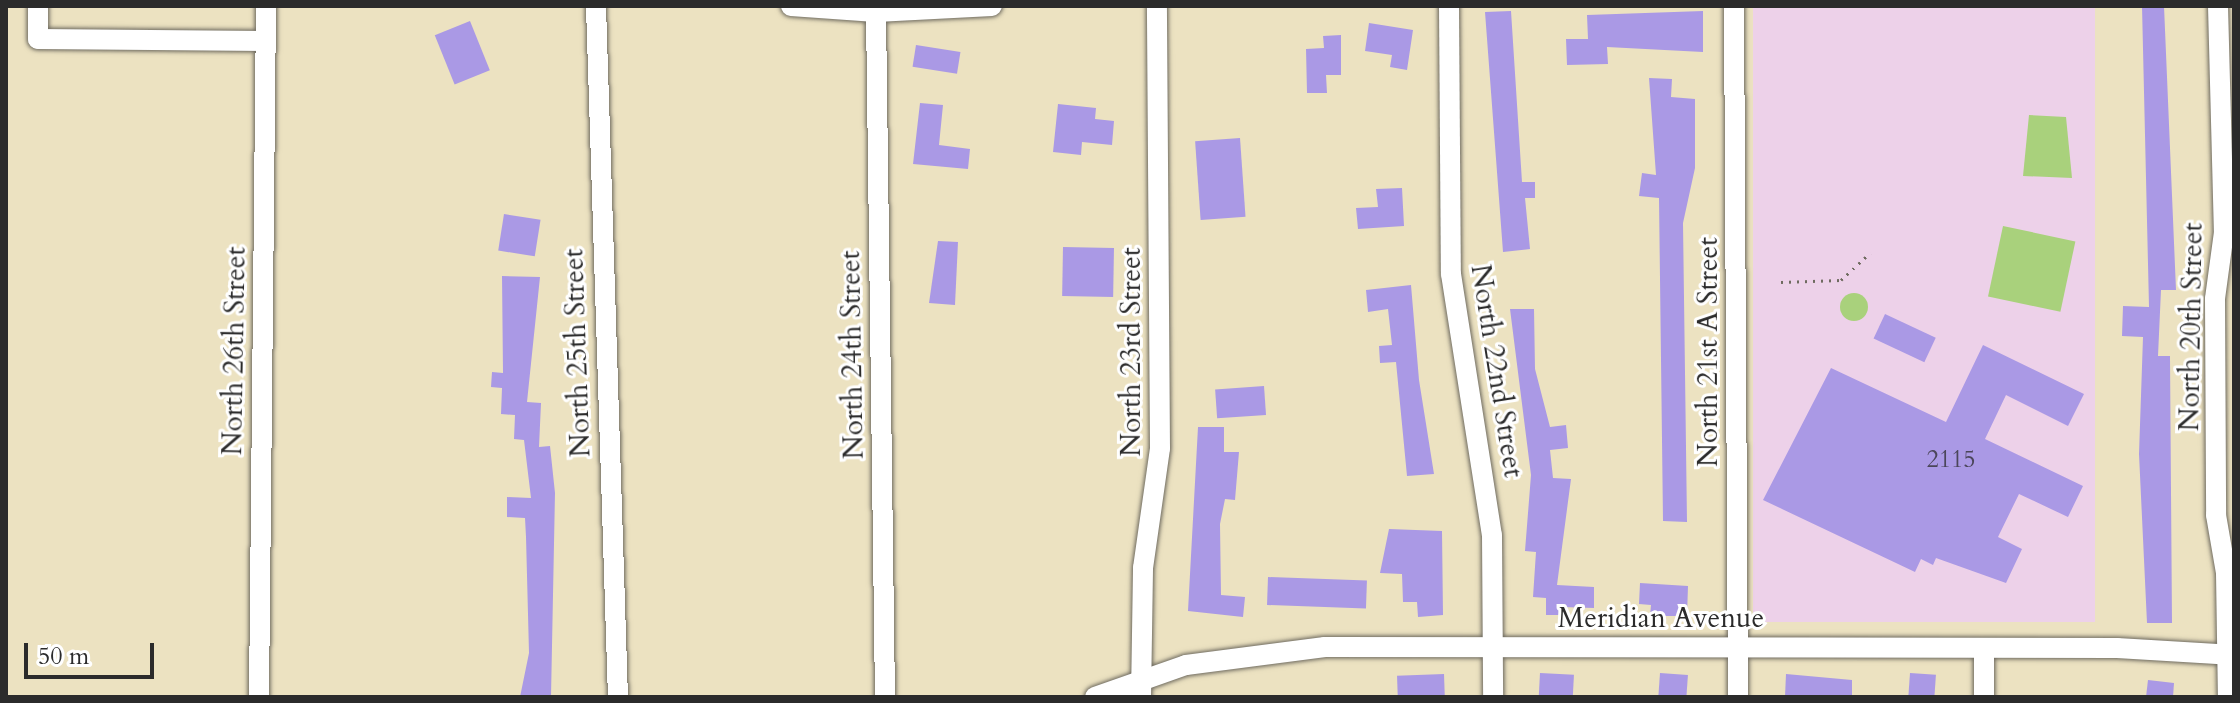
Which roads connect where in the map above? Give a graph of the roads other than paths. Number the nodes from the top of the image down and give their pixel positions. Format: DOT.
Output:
graph roads {
  1 [pos="38,6"];
  2 [pos="266,6"];
  3 [pos="596,6"];
  4 [pos="791,6"];
  5 [pos="992,6"];
  6 [pos="1157,6"];
  7 [pos="1449,6"];
  8 [pos="1734,6"];
  9 [pos="2218,6"];
  10 [pos="876,12"];
  11 [pos="265,41"];
  12 [pos="1493,645"];
  13 [pos="1737,646"];
  14 [pos="1984,648"];
  15 [pos="2230,654"];
  16 [pos="1141,688"];
  17 [pos="259,697"];
  18 [pos="618,697"];
  19 [pos="885,697"];
  20 [pos="1095,697"];
  21 [pos="1493,697"];
  22 [pos="1738,697"];
  23 [pos="1984,697"];
  24 [pos="2228,697"];
  1 -- 11 [label="street"];
  2 -- 11 [label="street, North 26th Street"];
  3 -- 18 [label="street, North 25th Street"];
  4 -- 10 [label="street"];
  5 -- 10 [label="street"];
  6 -- 16 [label="street, North 23rd Street"];
  7 -- 12 [label="street, North 22nd Street"];
  8 -- 13 [label="street, North 21st A Street"];
  9 -- 15 [label="street, North 20th Street"];
  10 -- 19 [label="street, North 24th Street"];
  11 -- 17 [label="street, North 26th Street"];
  12 -- 13 [label="street, Meridian Avenue"];
  12 -- 16 [label="street, Meridian Avenue"];
  12 -- 21 [label="street, North 22nd Street"];
  13 -- 14 [label="street, Meridian Avenue"];
  13 -- 22 [label="street, North 21st A Street"];
  14 -- 15 [label="street, Meridian Avenue"];
  14 -- 23 [label="street"];
  15 -- 24 [label="street, North 20th Street"];
  16 -- 20 [label="street, Meridian Avenue"];
}
